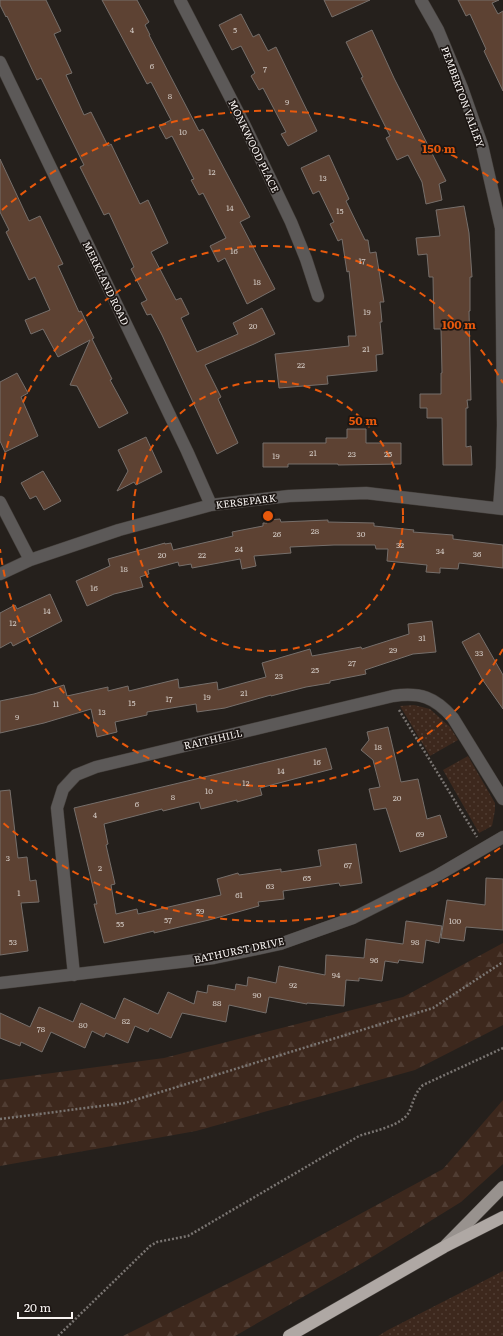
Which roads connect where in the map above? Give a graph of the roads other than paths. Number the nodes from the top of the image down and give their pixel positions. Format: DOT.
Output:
graph roads {
  1 [pos="180,0"];
  2 [pos="421,0"];
  3 [pos="0,62"];
  4 [pos="318,296"];
  5 [pos="0,502"];
  6 [pos="211,505"];
  7 [pos="501,509"];
  8 [pos="30,560"];
  9 [pos="0,574"];
  10 [pos="503,799"];
  11 [pos="503,837"];
  12 [pos="74,975"];
  13 [pos="0,983"];
  14 [pos="503,1186"];
  15 [pos="503,1217"];
  16 [pos="444,1248"];
  17 [pos="289,1336"];
  1 -- 4 [label="street, MONKWOOD PLACE"];
  2 -- 7 [label="street, PEMBERTON VALLEY"];
  3 -- 6 [label="street, MERKLAND ROAD"];
  5 -- 8 [label="street"];
  6 -- 7 [label="street, KERSEPARK"];
  6 -- 8 [label="street, KERSEPARK"];
  8 -- 9 [label="street, KERSEPARK"];
  10 -- 12 [label="street, RAITHHILL"];
  11 -- 12 [label="street, BATHURST DRIVE"];
  12 -- 13 [label="street, BATHURST DRIVE"];
  14 -- 16 [label="main road"];
  15 -- 16 [label="highway"];
  16 -- 17 [label="highway"];
}
